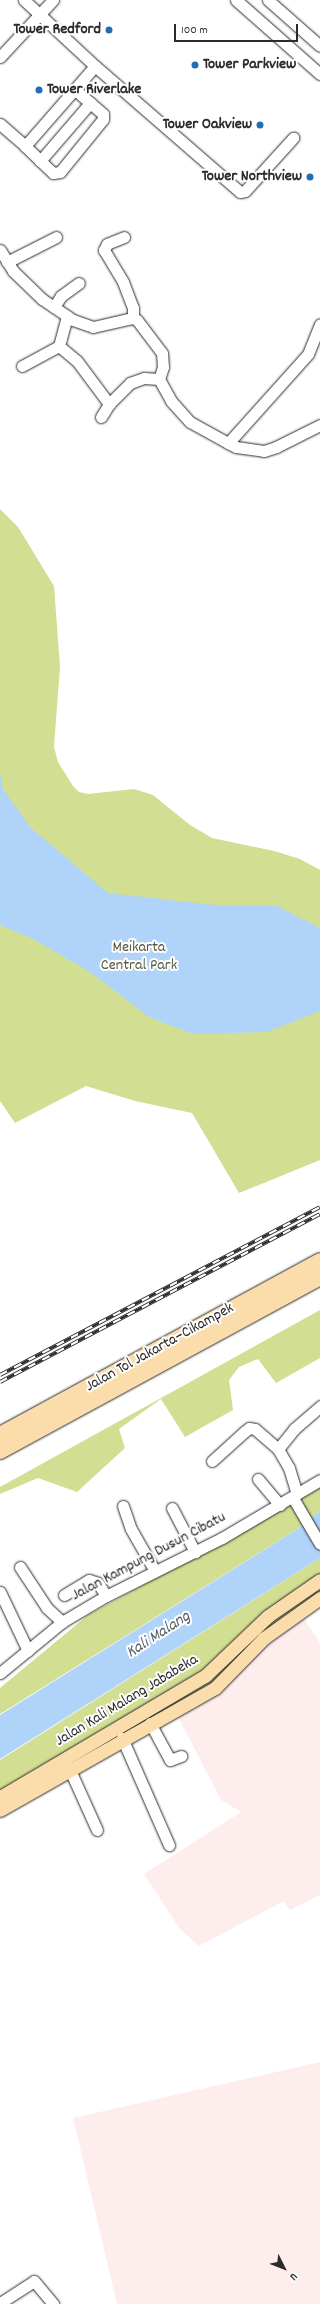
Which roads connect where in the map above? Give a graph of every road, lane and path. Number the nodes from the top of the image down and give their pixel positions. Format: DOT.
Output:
graph roads {
  1 [pos="24,0"];
  2 [pos="53,0"];
  3 [pos="236,0"];
  4 [pos="268,0"];
  5 [pos="39,14"];
  6 [pos="320,46"];
  7 [pos="0,57"];
  8 [pos="95,66"];
  9 [pos="320,74"];
  10 [pos="75,90"];
  11 [pos="90,103"];
  12 [pos="0,124"];
  13 [pos="293,138"];
  14 [pos="26,146"];
  15 [pos="40,161"];
  16 [pos="56,237"];
  17 [pos="124,237"];
  18 [pos="0,250"];
  19 [pos="7,262"];
  20 [pos="79,283"];
  21 [pos="54,307"];
  22 [pos="67,316"];
  23 [pos="133,318"];
  24 [pos="320,324"];
  25 [pos="59,346"];
  26 [pos="22,366"];
  27 [pos="159,379"];
  28 [pos="108,404"];
  29 [pos="100,417"];
  30 [pos="320,425"];
  31 [pos="230,441"];
  32 [pos="320,1261"];
  33 [pos="320,1264"];
  34 [pos="320,1277"];
  35 [pos="320,1289"];
  36 [pos="320,1406"];
  37 [pos="0,1435"];
  38 [pos="0,1438"];
  39 [pos="278,1449"];
  40 [pos="0,1451"];
  41 [pos="212,1460"];
  42 [pos="0,1462"];
  43 [pos="258,1479"];
  44 [pos="320,1480"];
  45 [pos="295,1496"];
  46 [pos="280,1505"];
  47 [pos="122,1506"];
  48 [pos="172,1508"];
  49 [pos="320,1544"];
  50 [pos="195,1552"];
  51 [pos="20,1567"];
  52 [pos="155,1571"];
  53 [pos="320,1580"];
  54 [pos="0,1592"];
  55 [pos="64,1595"];
  56 [pos="106,1596"];
  57 [pos="320,1598"];
  58 [pos="62,1622"];
  59 [pos="28,1651"];
  60 [pos="0,1673"];
  61 [pos="178,1693"];
  62 [pos="185,1706"];
  63 [pos="150,1723"];
  64 [pos="122,1738"];
  65 [pos="181,1756"];
  66 [pos="69,1768"];
  67 [pos="0,1798"];
  68 [pos="0,1810"];
  69 [pos="97,1830"];
  70 [pos="169,1845"];
  71 [pos="0,2303"];
  72 [pos="53,2304"];
  1 -- 5 [label="street"];
  2 -- 5 [label="street"];
  3 -- 9 [label="street"];
  4 -- 6 [label="street"];
  5 -- 7 [label="street"];
  5 -- 8 [label="street"];
  8 -- 10 [label="street"];
  8 -- 13 [label="street"];
  10 -- 11 [label="street"];
  10 -- 14 [label="street"];
  11 -- 15 [label="street"];
  11 -- 15 [label="street"];
  12 -- 14 [label="street"];
  14 -- 15 [label="street"];
  16 -- 19 [label="street"];
  17 -- 23 [label="street"];
  18 -- 19 [label="street"];
  19 -- 21 [label="street"];
  20 -- 21 [label="street"];
  21 -- 22 [label="street"];
  22 -- 23 [label="street"];
  22 -- 25 [label="street"];
  23 -- 27 [label="street"];
  24 -- 31 [label="street"];
  25 -- 26 [label="street"];
  25 -- 28 [label="street"];
  27 -- 28 [label="street"];
  27 -- 30 [label="street"];
  28 -- 29 [label="street"];
  32 -- 37 [label="highway, Jalan Tol Jakarta–Cikampek"];
  33 -- 38 [label="highway"];
  34 -- 40 [label="highway"];
  35 -- 42 [label="highway, Jalan Tol Jakarta–Cikampek"];
  36 -- 39 [label="street"];
  39 -- 41 [label="street"];
  39 -- 45 [label="street"];
  43 -- 46 [label="street"];
  44 -- 45 [label="street, Jalan Kampung Dusun Cibatu"];
  45 -- 46 [label="street, Jalan Kampung Dusun Cibatu"];
  45 -- 49 [label="street"];
  46 -- 50 [label="street, Jalan Kampung Dusun Cibatu"];
  47 -- 52 [label="street"];
  48 -- 50 [label="street"];
  50 -- 52 [label="street, Jalan Kampung Dusun Cibatu"];
  51 -- 58 [label="street"];
  52 -- 56 [label="street, Jalan Kampung Dusun Cibatu"];
  53 -- 61 [label="main road, Jalan Kali Malang Jababeka"];
  54 -- 59 [label="street"];
  55 -- 56 [label="street"];
  56 -- 58 [label="street, Jalan Kampung Dusun Cibatu"];
  57 -- 62 [label="main road, Jalan Kali Malang Jababeka"];
  58 -- 59 [label="street, Jalan Kampung Dusun Cibatu"];
  59 -- 60 [label="street, Jalan Kampung Dusun Cibatu"];
  61 -- 62 [label="main road"];
  61 -- 67 [label="main road, Jalan Kali Malang Jababeka"];
  62 -- 63 [label="main road, Jalan Kali Malang Jababeka"];
  63 -- 64 [label="main road, Jalan Kali Malang Jababeka"];
  63 -- 65 [label="street"];
  64 -- 66 [label="main road, Jalan Kali Malang Jababeka"];
  64 -- 70 [label="street"];
  66 -- 68 [label="main road, Jalan Kali Malang Jababeka"];
  66 -- 69 [label="street"];
  71 -- 72 [label="street"];
}
